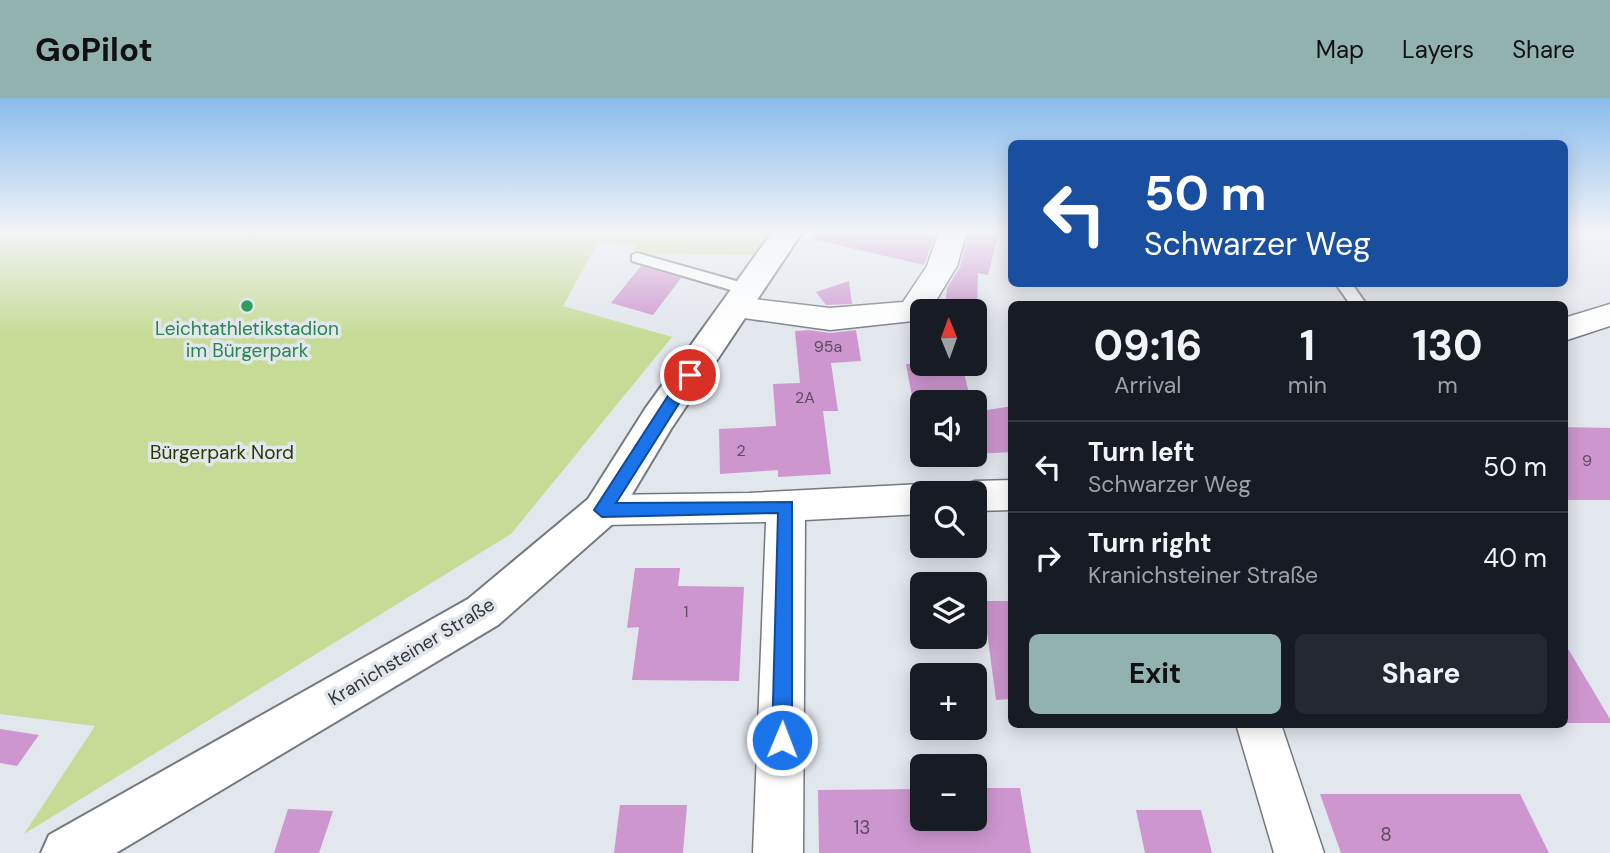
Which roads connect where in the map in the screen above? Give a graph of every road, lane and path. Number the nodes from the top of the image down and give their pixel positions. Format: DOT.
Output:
graph roads {
  1 [pos="658,266"];
  2 [pos="764,266"];
  3 [pos="942,266"];
  4 [pos="742,299"];
  5 [pos="1610,315"];
  6 [pos="1568,329"];
  7 [pos="1008,495"];
  8 [pos="987,496"];
  9 [pos="910,500"];
  10 [pos="786,506"];
  11 [pos="602,510"];
  12 [pos="1259,728"];
  13 [pos="67,853"];
  14 [pos="778,853"];
  15 [pos="1300,853"];
  1 -- 4 [label="lane"];
  2 -- 4 [label="main road, Kranichsteiner Straße"];
  3 -- 4 [label="street"];
  4 -- 11 [label="main road, Kranichsteiner Straße"];
  5 -- 6 [label="street"];
  7 -- 8 [label="street"];
  9 -- 10 [label="street"];
  10 -- 11 [label="street"];
  10 -- 14 [label="street"];
  11 -- 13 [label="main road, Kranichsteiner Straße"];
  12 -- 15 [label="street"];
}
